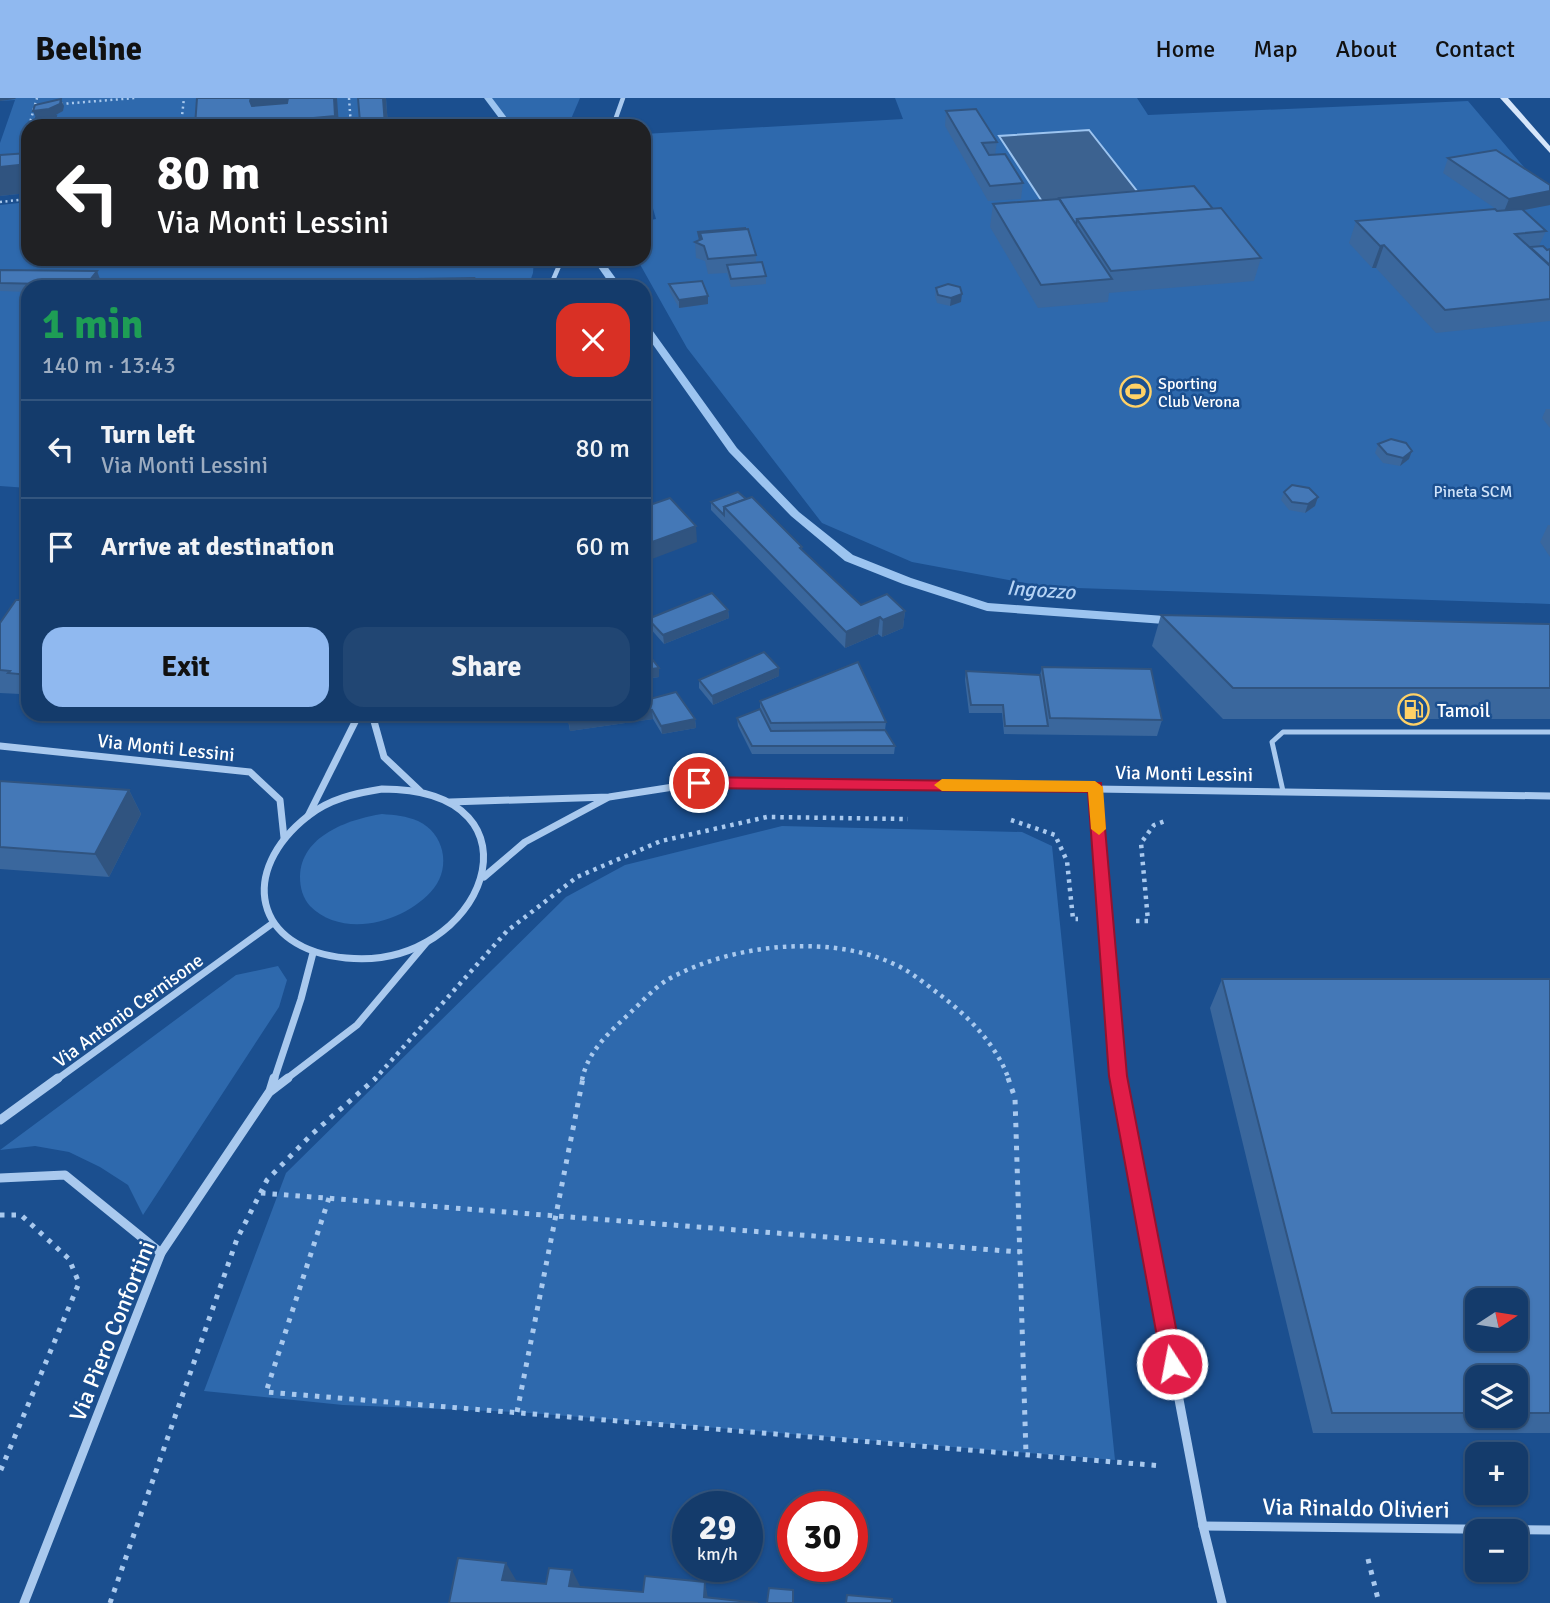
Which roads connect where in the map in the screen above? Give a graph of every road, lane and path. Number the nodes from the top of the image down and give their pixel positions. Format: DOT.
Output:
graph roads {
  1 [pos="37,98"];
  2 [pos="135,98"];
  3 [pos="184,98"];
  4 [pos="349,98"];
  5 [pos="623,98"];
  6 [pos="1504,98"];
  7 [pos="60,104"];
  8 [pos="31,119"];
  9 [pos="182,119"];
  10 [pos="350,119"];
  11 [pos="616,119"];
  12 [pos="1550,151"];
  13 [pos="21,154"];
  14 [pos="19,159"];
  15 [pos="21,200"];
  16 [pos="0,202"];
  17 [pos="356,721"];
  18 [pos="374,721"];
  19 [pos="1550,732"];
  20 [pos="0,746"];
  21 [pos="1095,787"];
  22 [pos="421,791"];
  23 [pos="1283,791"];
  24 [pos="1550,796"];
  25 [pos="609,797"];
  26 [pos="450,802"];
  27 [pos="308,816"];
  28 [pos="918,819"];
  29 [pos="1172,819"];
  30 [pos="1001,820"];
  31 [pos="284,838"];
  32 [pos="484,877"];
  33 [pos="1106,920"];
  34 [pos="272,923"];
  35 [pos="428,941"];
  36 [pos="313,953"];
  37 [pos="270,1091"];
  38 [pos="0,1120"];
  39 [pos="0,1178"];
  40 [pos="261,1193"];
  41 [pos="329,1198"];
  42 [pos="0,1215"];
  43 [pos="556,1215"];
  44 [pos="1020,1252"];
  45 [pos="161,1253"];
  46 [pos="517,1412"];
  47 [pos="1026,1454"];
  48 [pos="1192,1468"];
  49 [pos="0,1472"];
  50 [pos="1203,1526"];
  51 [pos="1360,1528"];
  52 [pos="1550,1530"];
  53 [pos="24,1603"];
  54 [pos="110,1603"];
  55 [pos="1222,1603"];
  56 [pos="1379,1603"];
  1 -- 8 [label="path"];
  2 -- 7 [label="path"];
  3 -- 9 [label="path"];
  4 -- 10 [label="path"];
  5 -- 11 [label="street"];
  6 -- 12 [label="street"];
  13 -- 14 [label="path"];
  15 -- 16 [label="path"];
  17 -- 27 [label="street"];
  18 -- 22 [label="street"];
  19 -- 23 [label="lane"];
  20 -- 31 [label="street, Via Monti Lessini"];
  21 -- 23 [label="street, Via Monti Lessini"];
  21 -- 25 [label="street, Via Monti Lessini"];
  21 -- 33 [label="street"];
  22 -- 26 [label="street"];
  22 -- 27 [label="street"];
  23 -- 24 [label="street, Via Monti Lessini"];
  25 -- 26 [label="street, Via Monti Lessini"];
  25 -- 32 [label="street, Via Monti Lessini"];
  26 -- 32 [label="street"];
  27 -- 31 [label="street"];
  28 -- 40 [label="path"];
  29 -- 33 [label="path"];
  30 -- 33 [label="path"];
  31 -- 34 [label="street"];
  32 -- 35 [label="street"];
  33 -- 48 [label="street"];
  34 -- 36 [label="street"];
  34 -- 38 [label="street, Via Antonio Cernisone"];
  35 -- 36 [label="street"];
  35 -- 37 [label="street, Via Piero Confortini"];
  36 -- 37 [label="street, Via Piero Confortini"];
  37 -- 45 [label="street, Via Piero Confortini"];
  39 -- 45 [label="street"];
  40 -- 41 [label="path"];
  40 -- 54 [label="path"];
  41 -- 43 [label="path"];
  41 -- 46 [label="path"];
  42 -- 49 [label="path"];
  43 -- 44 [label="path"];
  43 -- 44 [label="path"];
  43 -- 46 [label="path"];
  44 -- 47 [label="path"];
  45 -- 53 [label="street, Via Piero Confortini"];
  46 -- 47 [label="path"];
  47 -- 48 [label="path"];
  48 -- 50 [label="street"];
  50 -- 51 [label="street, Via Rinaldo Olivieri"];
  50 -- 55 [label="street"];
  51 -- 52 [label="street, Via Rinaldo Olivieri"];
  51 -- 56 [label="path"];
}
